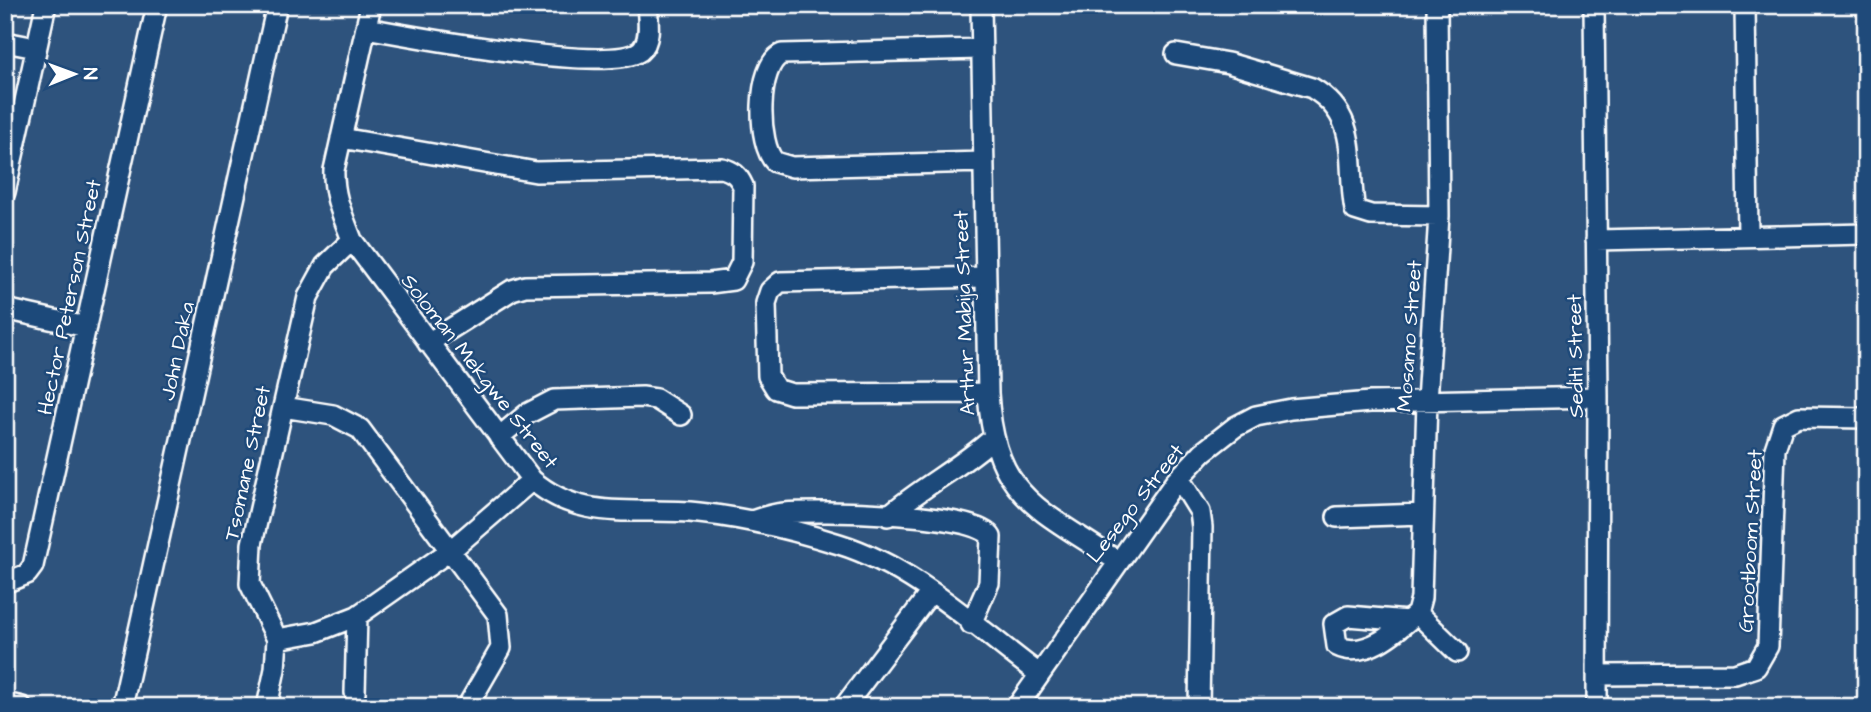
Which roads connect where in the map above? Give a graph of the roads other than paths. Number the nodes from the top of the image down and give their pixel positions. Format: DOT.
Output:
graph roads {
  1 [pos="46,5"];
  2 [pos="157,5"];
  3 [pos="277,5"];
  4 [pos="371,5"];
  5 [pos="647,5"];
  6 [pos="981,5"];
  7 [pos="1437,5"];
  8 [pos="1594,5"];
  9 [pos="1745,5"];
  10 [pos="366,28"];
  11 [pos="5,42"];
  12 [pos="36,48"];
  13 [pos="981,50"];
  14 [pos="1176,54"];
  15 [pos="341,138"];
  16 [pos="10,153"];
  17 [pos="984,162"];
  18 [pos="5,192"];
  19 [pos="1439,216"];
  20 [pos="1866,234"];
  21 [pos="1748,236"];
  22 [pos="352,240"];
  23 [pos="1596,240"];
  24 [pos="985,277"];
  25 [pos="5,309"];
  26 [pos="86,327"];
  27 [pos="428,343"];
  28 [pos="988,393"];
  29 [pos="1598,397"];
  30 [pos="1427,401"];
  31 [pos="283,407"];
  32 [pos="681,415"];
  33 [pos="1866,418"];
  34 [pos="499,437"];
  35 [pos="993,438"];
  36 [pos="1179,478"];
  37 [pos="532,480"];
  38 [pos="1423,514"];
  39 [pos="887,516"];
  40 [pos="1337,517"];
  41 [pos="751,521"];
  42 [pos="451,550"];
  43 [pos="1117,561"];
  44 [pos="5,583"];
  45 [pos="931,592"];
  46 [pos="357,616"];
  47 [pos="971,624"];
  48 [pos="278,639"];
  49 [pos="1457,652"];
  50 [pos="1039,674"];
  51 [pos="1597,675"];
  52 [pos="355,693"];
  53 [pos="5,703"];
  54 [pos="22,707"];
  55 [pos="122,707"];
  56 [pos="267,707"];
  57 [pos="467,707"];
  58 [pos="844,707"];
  59 [pos="1017,707"];
  60 [pos="1199,707"];
  61 [pos="1597,707"];
  1 -- 12 [label="street"];
  2 -- 26 [label="street, Hector Peterson Street"];
  3 -- 55 [label="street, John Daka"];
  4 -- 10 [label="street, Soloman Mekgwe Street"];
  5 -- 10 [label="street"];
  6 -- 13 [label="street, Arthur Mabija Street"];
  7 -- 19 [label="street, Mosamo Street"];
  8 -- 23 [label="street, Sediti Street"];
  9 -- 21 [label="street"];
  10 -- 15 [label="street, Soloman Mekgwe Street"];
  11 -- 12 [label="street"];
  12 -- 16 [label="street"];
  13 -- 17 [label="street, Arthur Mabija Street"];
  13 -- 17 [label="street"];
  14 -- 19 [label="street"];
  15 -- 22 [label="street, Soloman Mekgwe Street"];
  15 -- 27 [label="street"];
  16 -- 18 [label="street"];
  17 -- 24 [label="street, Arthur Mabija Street"];
  19 -- 30 [label="street, Mosamo Street"];
  20 -- 21 [label="street"];
  21 -- 23 [label="street"];
  22 -- 27 [label="street, Soloman Mekgwe Street"];
  22 -- 31 [label="street, Tsomane Street"];
  23 -- 29 [label="street, Sediti Street"];
  24 -- 28 [label="street, Arthur Mabija Street"];
  24 -- 28 [label="street"];
  25 -- 26 [label="street"];
  26 -- 44 [label="street, Hector Peterson Street"];
  27 -- 34 [label="street, Soloman Mekgwe Street"];
  28 -- 35 [label="street, Arthur Mabija Street"];
  29 -- 30 [label="street, Lesego Street"];
  29 -- 51 [label="street, Sediti Street"];
  30 -- 36 [label="street, Lesego Street"];
  30 -- 38 [label="street, Mosamo Street"];
  31 -- 42 [label="street"];
  31 -- 48 [label="street, Tsomane Street"];
  32 -- 34 [label="street"];
  33 -- 51 [label="street, Grootboom Street"];
  34 -- 37 [label="street, Soloman Mekgwe Street"];
  35 -- 39 [label="street"];
  35 -- 43 [label="street, Arthur Mabija Street"];
  36 -- 43 [label="street, Lesego Street"];
  36 -- 60 [label="street"];
  37 -- 41 [label="street, Soloman Mekgwe Street"];
  37 -- 42 [label="street"];
  38 -- 40 [label="street"];
  38 -- 49 [label="street, Mosamo Street"];
  39 -- 41 [label="street"];
  39 -- 47 [label="street"];
  41 -- 45 [label="street, Soloman Mekgwe Street"];
  42 -- 46 [label="street"];
  42 -- 57 [label="street"];
  43 -- 50 [label="street, Lesego Street"];
  45 -- 47 [label="street, Soloman Mekgwe Street"];
  45 -- 58 [label="street"];
  46 -- 48 [label="street"];
  46 -- 52 [label="street"];
  47 -- 50 [label="street, Soloman Mekgwe Street"];
  48 -- 56 [label="street"];
  50 -- 59 [label="street, Lesego Street"];
  51 -- 61 [label="street, Sediti Street"];
  53 -- 54 [label="street"];
}
